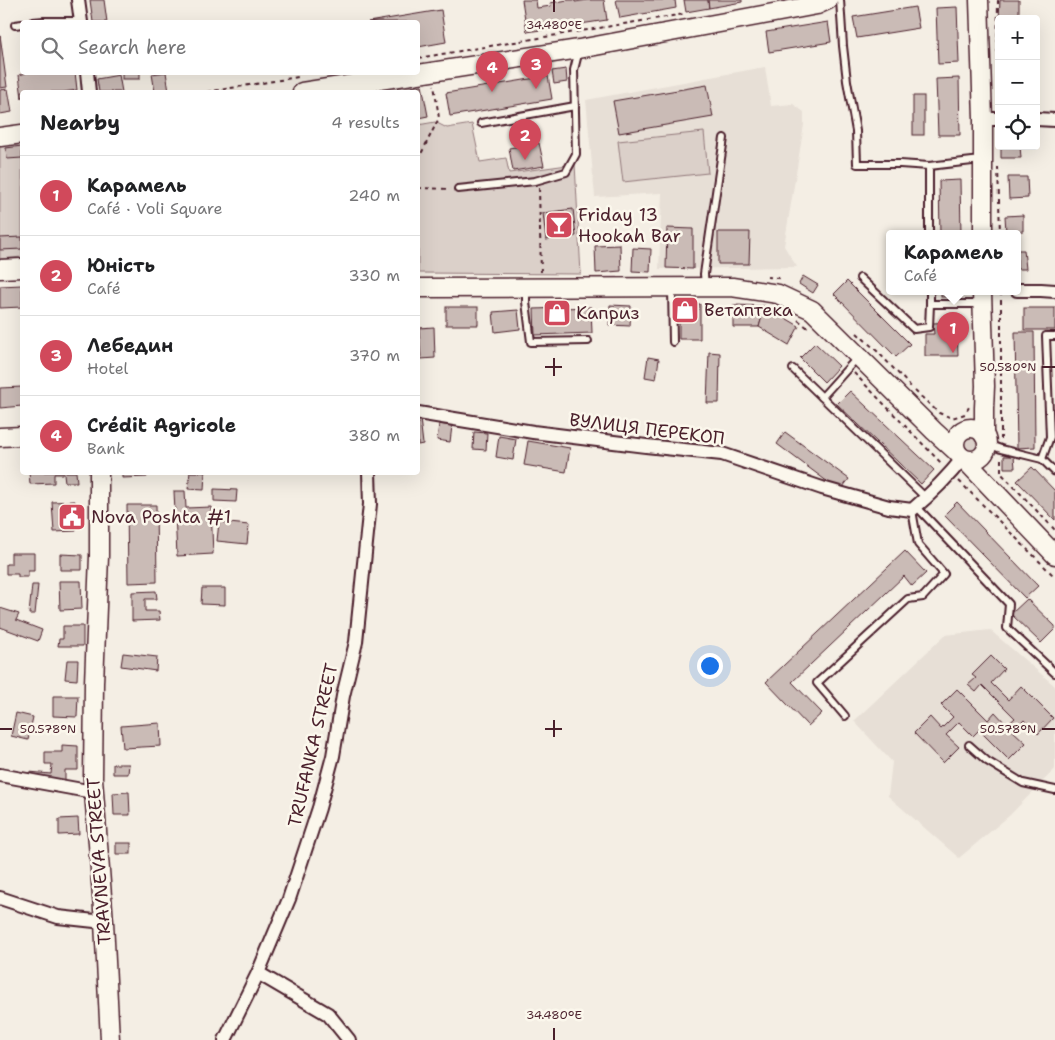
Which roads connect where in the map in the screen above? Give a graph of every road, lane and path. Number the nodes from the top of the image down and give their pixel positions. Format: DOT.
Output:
graph roads {
  1 [pos="78,0"];
  2 [pos="828,0"];
  3 [pos="840,0"];
  4 [pos="980,0"];
  5 [pos="692,13"];
  6 [pos="81,20"];
  7 [pos="579,49"];
  8 [pos="420,58"];
  9 [pos="420,70"];
  10 [pos="87,75"];
  11 [pos="378,75"];
  12 [pos="433,82"];
  13 [pos="301,85"];
  14 [pos="89,90"];
  15 [pos="234,90"];
  16 [pos="575,106"];
  17 [pos="991,119"];
  18 [pos="1040,119"];
  19 [pos="1055,120"];
  20 [pos="481,123"];
  21 [pos="20,134"];
  22 [pos="0,137"];
  23 [pos="724,138"];
  24 [pos="420,156"];
  25 [pos="983,159"];
  26 [pos="929,166"];
  27 [pos="538,180"];
  28 [pos="420,188"];
  29 [pos="458,189"];
  30 [pos="929,230"];
  31 [pos="983,230"];
  32 [pos="20,268"];
  33 [pos="0,269"];
  34 [pos="541,273"];
  35 [pos="760,277"];
  36 [pos="860,278"];
  37 [pos="786,281"];
  38 [pos="420,288"];
  39 [pos="526,288"];
  40 [pos="672,288"];
  41 [pos="705,288"];
  42 [pos="1021,290"];
  43 [pos="1055,292"];
  44 [pos="930,295"];
  45 [pos="983,295"];
  46 [pos="1001,295"];
  47 [pos="930,304"];
  48 [pos="797,319"];
  49 [pos="809,328"];
  50 [pos="857,333"];
  51 [pos="1055,336"];
  52 [pos="588,341"];
  53 [pos="673,342"];
  54 [pos="854,362"];
  55 [pos="794,369"];
  56 [pos="822,397"];
  57 [pos="978,404"];
  58 [pos="420,413"];
  59 [pos="934,431"];
  60 [pos="20,436"];
  61 [pos="0,437"];
  62 [pos="981,440"];
  63 [pos="960,455"];
  64 [pos="1042,459"];
  65 [pos="1055,472"];
  66 [pos="952,473"];
  67 [pos="98,475"];
  68 [pos="369,475"];
  69 [pos="986,482"];
  70 [pos="918,505"];
  71 [pos="1055,530"];
  72 [pos="1053,549"];
  73 [pos="1055,577"];
  74 [pos="1055,673"];
  75 [pos="845,716"];
  76 [pos="969,744"];
  77 [pos="0,775"];
  78 [pos="1055,790"];
  79 [pos="94,792"];
  80 [pos="0,898"];
  81 [pos="104,922"];
  82 [pos="258,973"];
  83 [pos="110,1040"];
  84 [pos="224,1040"];
  85 [pos="349,1040"];
  1 -- 6 [label="street"];
  2 -- 7 [label="main road"];
  3 -- 26 [label="lane"];
  4 -- 17 [label="main road"];
  5 -- 8 [label="path"];
  7 -- 9 [label="main road"];
  7 -- 16 [label="lane"];
  10 -- 14 [label="street"];
  11 -- 13 [label="main road"];
  12 -- 24 [label="path"];
  13 -- 15 [label="path"];
  16 -- 20 [label="lane"];
  16 -- 27 [label="lane"];
  17 -- 25 [label="main road"];
  18 -- 19 [label="street"];
  21 -- 22 [label="main road"];
  23 -- 41 [label="lane"];
  25 -- 26 [label="lane"];
  25 -- 31 [label="main road"];
  26 -- 30 [label="lane"];
  27 -- 29 [label="lane"];
  27 -- 34 [label="path"];
  28 -- 29 [label="path"];
  32 -- 33 [label="main road"];
  35 -- 37 [label="path"];
  36 -- 47 [label="lane"];
  38 -- 39 [label="main road"];
  39 -- 40 [label="main road"];
  39 -- 52 [label="lane"];
  40 -- 41 [label="main road"];
  40 -- 53 [label="lane"];
  41 -- 54 [label="main road"];
  42 -- 43 [label="street"];
  44 -- 47 [label="lane"];
  45 -- 47 [label="lane"];
  45 -- 57 [label="main road"];
  46 -- 62 [label="path"];
  48 -- 49 [label="path"];
  50 -- 57 [label="path"];
  51 -- 64 [label="lane"];
  54 -- 56 [label="lane"];
  54 -- 59 [label="main road"];
  54 -- 66 [label="path"];
  55 -- 56 [label="lane"];
  56 -- 70 [label="lane"];
  57 -- 62 [label="main road"];
  58 -- 70 [label="street, ВУЛИЦЯ ПЕРЕКОП"];
  59 -- 62 [label="main road"];
  59 -- 63 [label="main road"];
  60 -- 61 [label="main road"];
  62 -- 63 [label="main road"];
  62 -- 63 [label="main road"];
  62 -- 64 [label="lane"];
  62 -- 69 [label="main road"];
  62 -- 71 [label="path"];
  63 -- 66 [label="street"];
  63 -- 69 [label="main road"];
  64 -- 65 [label="lane"];
  66 -- 70 [label="street"];
  66 -- 73 [label="path"];
  67 -- 79 [label="main road, TRAVNEVA STREET"];
  68 -- 82 [label="street, TRUFANKA STREET"];
  69 -- 72 [label="main road"];
  70 -- 74 [label="lane"];
  70 -- 75 [label="lane"];
  76 -- 78 [label="lane"];
  77 -- 79 [label="street"];
  79 -- 81 [label="main road, TRAVNEVA STREET"];
  80 -- 81 [label="street"];
  81 -- 83 [label="main road, TRAVNEVA STREET"];
  82 -- 84 [label="street, TRUFANKA STREET"];
  82 -- 85 [label="street"];
}
